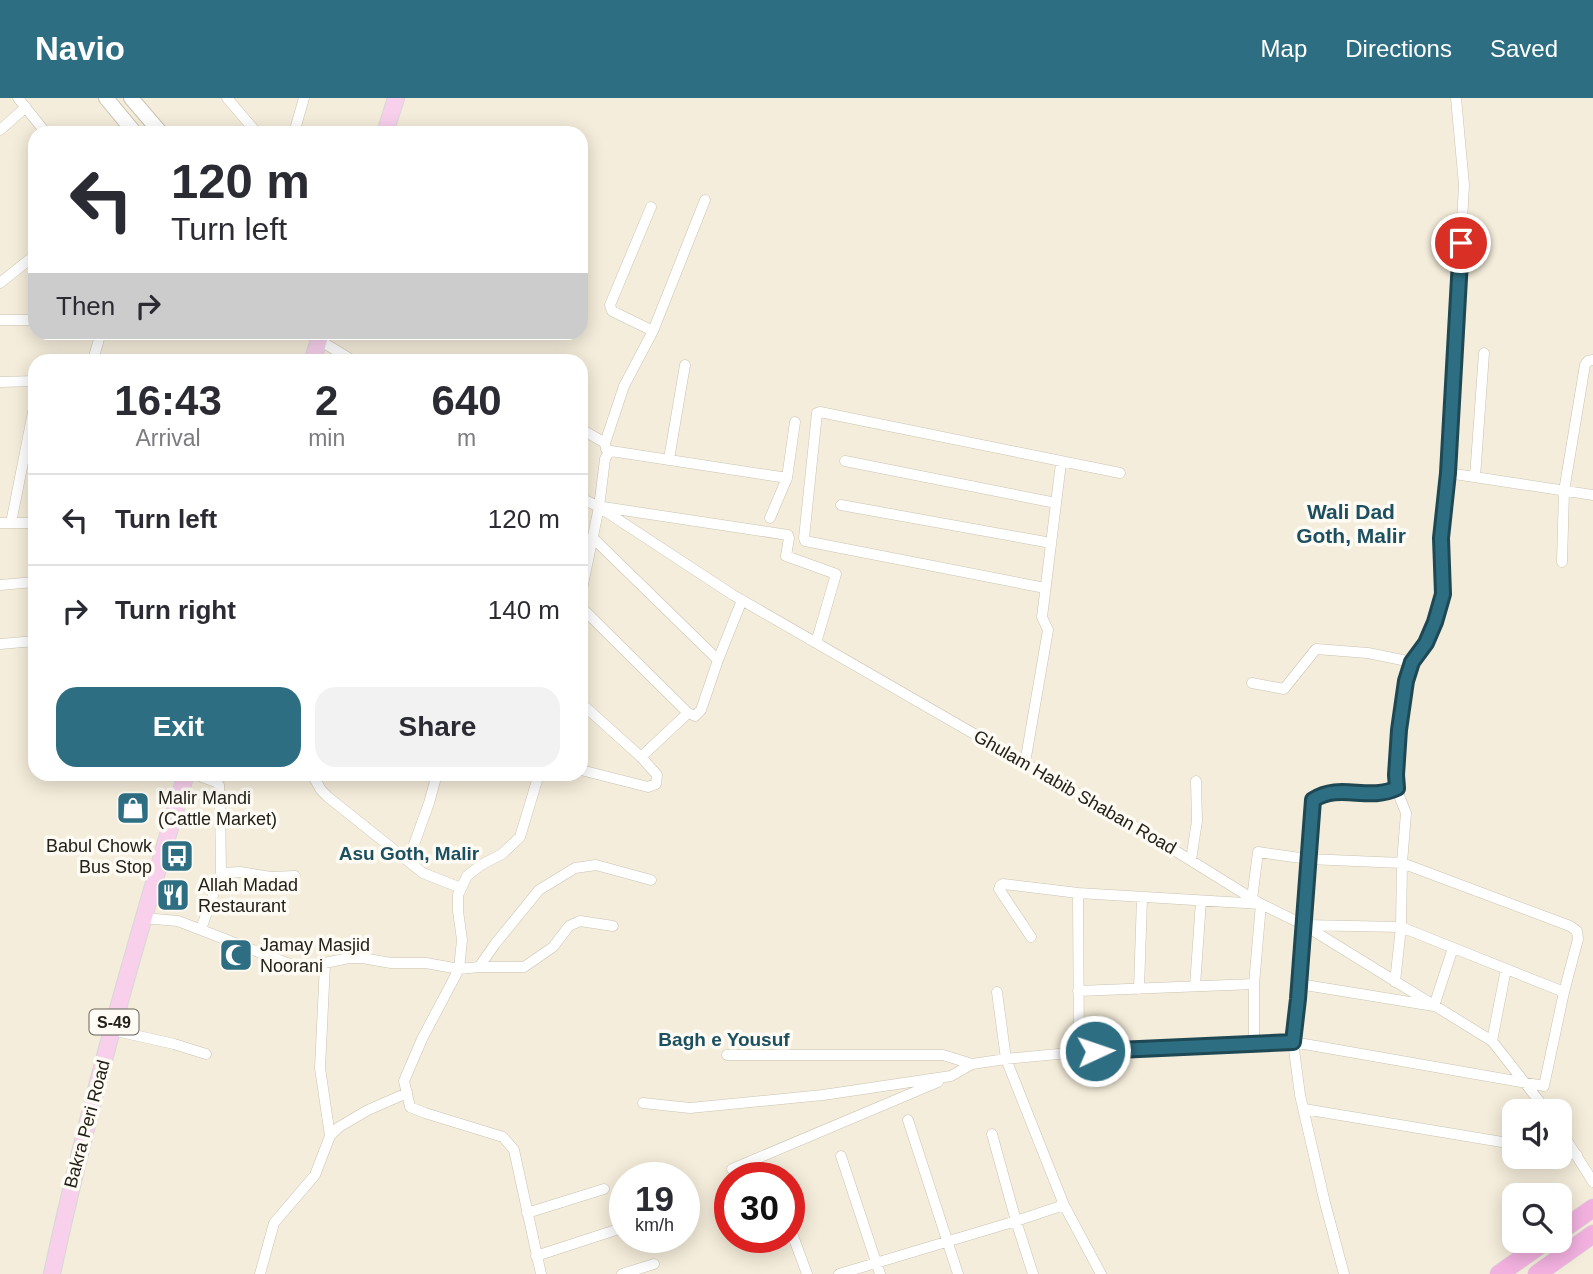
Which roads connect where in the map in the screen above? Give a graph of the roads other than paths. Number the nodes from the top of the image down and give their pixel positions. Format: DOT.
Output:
graph roads {
  1 [pos="18,98"];
  2 [pos="106,98"];
  3 [pos="131,98"];
  4 [pos="227,98"];
  5 [pos="304,98"];
  6 [pos="396,98"];
  7 [pos="1456,98"];
  8 [pos="26,107"];
  9 [pos="41,126"];
  10 [pos="129,126"];
  11 [pos="155,126"];
  12 [pos="251,126"];
  13 [pos="295,126"];
  14 [pos="387,126"];
  15 [pos="0,130"];
  16 [pos="705,200"];
  17 [pos="651,207"];
  18 [pos="28,261"];
  19 [pos="0,283"];
  20 [pos="0,320"];
  21 [pos="28,320"];
  22 [pos="653,331"];
  23 [pos="325,340"];
  24 [pos="1484,353"];
  25 [pos="344,354"];
  26 [pos="1593,360"];
  27 [pos="685,365"];
  28 [pos="28,381"];
  29 [pos="0,382"];
  30 [pos="795,422"];
  31 [pos="28,429"];
  32 [pos="588,434"];
  33 [pos="606,448"];
  34 [pos="669,459"];
  35 [pos="845,461"];
  36 [pos="1061,463"];
  37 [pos="1120,473"];
  38 [pos="1448,473"];
  39 [pos="1475,477"];
  40 [pos="787,478"];
  41 [pos="1564,491"];
  42 [pos="1593,495"];
  43 [pos="588,502"];
  44 [pos="1056,503"];
  45 [pos="841,505"];
  46 [pos="599,507"];
  47 [pos="770,518"];
  48 [pos="5,523"];
  49 [pos="28,523"];
  50 [pos="593,538"];
  51 [pos="1051,543"];
  52 [pos="588,553"];
  53 [pos="1562,562"];
  54 [pos="28,583"];
  55 [pos="0,585"];
  56 [pos="1045,588"];
  57 [pos="742,600"];
  58 [pos="588,614"];
  59 [pos="28,642"];
  60 [pos="816,643"];
  61 [pos="0,644"];
  62 [pos="718,660"];
  63 [pos="1412,662"];
  64 [pos="1252,683"];
  65 [pos="588,709"];
  66 [pos="688,713"];
  67 [pos="641,757"];
  68 [pos="1025,763"];
  69 [pos="588,772"];
  70 [pos="184,781"];
  71 [pos="213,781"];
  72 [pos="316,781"];
  73 [pos="435,781"];
  74 [pos="537,781"];
  75 [pos="1196,781"];
  76 [pos="1397,788"];
  77 [pos="1308,859"];
  78 [pos="1191,860"];
  79 [pos="408,861"];
  80 [pos="1402,863"];
  81 [pos="221,873"];
  82 [pos="295,876"];
  83 [pos="651,880"];
  84 [pos="461,888"];
  85 [pos="1078,893"];
  86 [pos="1142,898"];
  87 [pos="1201,901"];
  88 [pos="1256,902"];
  89 [pos="143,918"];
  90 [pos="1304,925"];
  91 [pos="613,926"];
  92 [pos="1401,927"];
  93 [pos="201,929"];
  94 [pos="1031,937"];
  95 [pos="1452,948"];
  96 [pos="325,964"];
  97 [pos="479,967"];
  98 [pos="1506,969"];
  99 [pos="459,970"];
  100 [pos="1395,982"];
  101 [pos="1254,984"];
  102 [pos="1299,984"];
  103 [pos="1195,986"];
  104 [pos="1139,989"];
  105 [pos="1078,991"];
  106 [pos="997,992"];
  107 [pos="1564,992"];
  108 [pos="1434,1006"];
  109 [pos="112,1030"];
  110 [pos="1492,1041"];
  111 [pos="1293,1042"];
  112 [pos="1254,1043"];
  113 [pos="1079,1052"];
  114 [pos="206,1054"];
  115 [pos="727,1055"];
  116 [pos="1006,1059"];
  117 [pos="972,1064"];
  118 [pos="951,1076"];
  119 [pos="1525,1083"];
  120 [pos="407,1093"];
  121 [pos="1538,1099"];
  122 [pos="643,1103"];
  123 [pos="1304,1109"];
  124 [pos="908,1120"];
  125 [pos="992,1134"];
  126 [pos="330,1136"];
  127 [pos="1502,1142"];
  128 [pos="1572,1148"];
  129 [pos="1572,1154"];
  130 [pos="1577,1155"];
  131 [pos="841,1156"];
  132 [pos="748,1162"];
  133 [pos="1593,1182"];
  134 [pos="604,1189"];
  135 [pos="1063,1205"];
  136 [pos="1593,1208"];
  137 [pos="527,1213"];
  138 [pos="1016,1221"];
  139 [pos="1572,1223"];
  140 [pos="609,1232"];
  141 [pos="1593,1234"];
  142 [pos="948,1242"];
  143 [pos="799,1253"];
  144 [pos="1529,1253"];
  145 [pos="536,1256"];
  146 [pos="877,1263"];
  147 [pos="654,1264"];
  148 [pos="52,1274"];
  149 [pos="260,1274"];
  150 [pos="541,1274"];
  151 [pos="622,1274"];
  152 [pos="807,1274"];
  153 [pos="839,1274"];
  154 [pos="880,1274"];
  155 [pos="958,1274"];
  156 [pos="1033,1274"];
  157 [pos="1101,1274"];
  158 [pos="1344,1274"];
  159 [pos="1499,1274"];
  160 [pos="1537,1274"];
  1 -- 8 [label="street"];
  2 -- 10 [label="street"];
  3 -- 11 [label="street"];
  4 -- 12 [label="street"];
  5 -- 13 [label="street"];
  6 -- 14 [label="main road"];
  7 -- 38 [label="street"];
  8 -- 9 [label="street"];
  8 -- 15 [label="street"];
  16 -- 22 [label="street"];
  17 -- 22 [label="street"];
  18 -- 19 [label="street"];
  20 -- 21 [label="street"];
  22 -- 33 [label="street"];
  23 -- 25 [label="street"];
  24 -- 39 [label="street"];
  26 -- 41 [label="street"];
  27 -- 34 [label="street"];
  28 -- 29 [label="street"];
  30 -- 40 [label="street"];
  31 -- 48 [label="street"];
  32 -- 33 [label="street"];
  33 -- 34 [label="street"];
  33 -- 46 [label="street"];
  34 -- 40 [label="street"];
  35 -- 44 [label="street"];
  36 -- 37 [label="street"];
  36 -- 44 [label="street"];
  36 -- 56 [label="street"];
  38 -- 39 [label="street"];
  38 -- 63 [label="street"];
  39 -- 41 [label="street"];
  40 -- 47 [label="street"];
  41 -- 42 [label="street"];
  41 -- 53 [label="street"];
  43 -- 46 [label="street, Ghulam Habib Shaban Road"];
  44 -- 51 [label="street"];
  45 -- 51 [label="street"];
  46 -- 50 [label="street"];
  46 -- 57 [label="street, Ghulam Habib Shaban Road"];
  46 -- 60 [label="street"];
  48 -- 49 [label="street"];
  50 -- 52 [label="street"];
  50 -- 62 [label="street"];
  51 -- 56 [label="street"];
  54 -- 55 [label="street"];
  56 -- 68 [label="street"];
  57 -- 60 [label="street, Ghulam Habib Shaban Road"];
  57 -- 62 [label="street"];
  58 -- 66 [label="street"];
  59 -- 61 [label="street"];
  60 -- 68 [label="street, Ghulam Habib Shaban Road"];
  62 -- 66 [label="street"];
  63 -- 64 [label="street"];
  63 -- 76 [label="street"];
  65 -- 67 [label="street"];
  66 -- 67 [label="street"];
  67 -- 69 [label="street"];
  68 -- 78 [label="street, Ghulam Habib Shaban Road"];
  70 -- 89 [label="main road, Bakra Peri Road / S-49"];
  71 -- 81 [label="street"];
  72 -- 79 [label="street"];
  73 -- 79 [label="street"];
  74 -- 84 [label="street"];
  75 -- 78 [label="street"];
  76 -- 77 [label="street"];
  76 -- 80 [label="street"];
  77 -- 80 [label="street"];
  77 -- 88 [label="street"];
  77 -- 90 [label="street"];
  78 -- 88 [label="street, Ghulam Habib Shaban Road"];
  79 -- 84 [label="street"];
  80 -- 92 [label="street"];
  80 -- 107 [label="street"];
  81 -- 82 [label="street"];
  81 -- 93 [label="street"];
  83 -- 97 [label="street"];
  84 -- 99 [label="street"];
  85 -- 86 [label="street"];
  85 -- 94 [label="street"];
  85 -- 105 [label="street"];
  86 -- 87 [label="street"];
  86 -- 104 [label="street"];
  87 -- 88 [label="street"];
  87 -- 103 [label="street"];
  88 -- 90 [label="street, Ghulam Habib Shaban Road"];
  88 -- 101 [label="street"];
  89 -- 93 [label="street"];
  89 -- 109 [label="main road, Bakra Peri Road / S-49"];
  90 -- 92 [label="street"];
  90 -- 100 [label="street, Ghulam Habib Shaban Road"];
  90 -- 102 [label="street"];
  91 -- 97 [label="street"];
  92 -- 95 [label="street"];
  92 -- 100 [label="street"];
  93 -- 96 [label="street"];
  95 -- 98 [label="street"];
  95 -- 108 [label="street"];
  96 -- 99 [label="street"];
  96 -- 126 [label="street"];
  97 -- 99 [label="street"];
  98 -- 107 [label="street"];
  98 -- 110 [label="street"];
  99 -- 120 [label="street"];
  100 -- 108 [label="street, Ghulam Habib Shaban Road"];
  101 -- 103 [label="street"];
  101 -- 112 [label="street"];
  102 -- 108 [label="street"];
  102 -- 111 [label="street"];
  103 -- 104 [label="street"];
  104 -- 105 [label="street"];
  105 -- 113 [label="street"];
  106 -- 116 [label="street"];
  107 -- 119 [label="street"];
  108 -- 110 [label="street, Ghulam Habib Shaban Road"];
  109 -- 114 [label="street"];
  109 -- 148 [label="main road, Bakra Peri Road / S-49"];
  110 -- 119 [label="street, Ghulam Habib Shaban Road"];
  111 -- 112 [label="street"];
  111 -- 119 [label="street"];
  111 -- 123 [label="street"];
  112 -- 113 [label="street"];
  113 -- 116 [label="street"];
  115 -- 117 [label="street"];
  116 -- 117 [label="street"];
  116 -- 135 [label="street"];
  117 -- 118 [label="street"];
  118 -- 122 [label="street"];
  118 -- 132 [label="street"];
  119 -- 121 [label="street, Ghulam Habib Shaban Road"];
  120 -- 126 [label="street"];
  120 -- 137 [label="street"];
  123 -- 127 [label="street"];
  123 -- 158 [label="street"];
  124 -- 142 [label="street"];
  125 -- 138 [label="street"];
  126 -- 149 [label="street"];
  128 -- 130 [label="street"];
  129 -- 130 [label="street"];
  130 -- 133 [label="street"];
  131 -- 146 [label="street"];
  134 -- 137 [label="street"];
  135 -- 138 [label="street"];
  135 -- 157 [label="street"];
  136 -- 139 [label="highway"];
  137 -- 145 [label="street"];
  138 -- 142 [label="street"];
  138 -- 156 [label="street"];
  140 -- 145 [label="street"];
  141 -- 160 [label="highway"];
  142 -- 146 [label="street"];
  142 -- 155 [label="street"];
  143 -- 152 [label="street"];
  144 -- 159 [label="highway"];
  145 -- 150 [label="street"];
  146 -- 153 [label="street"];
  146 -- 154 [label="street"];
  147 -- 151 [label="street"];
}
